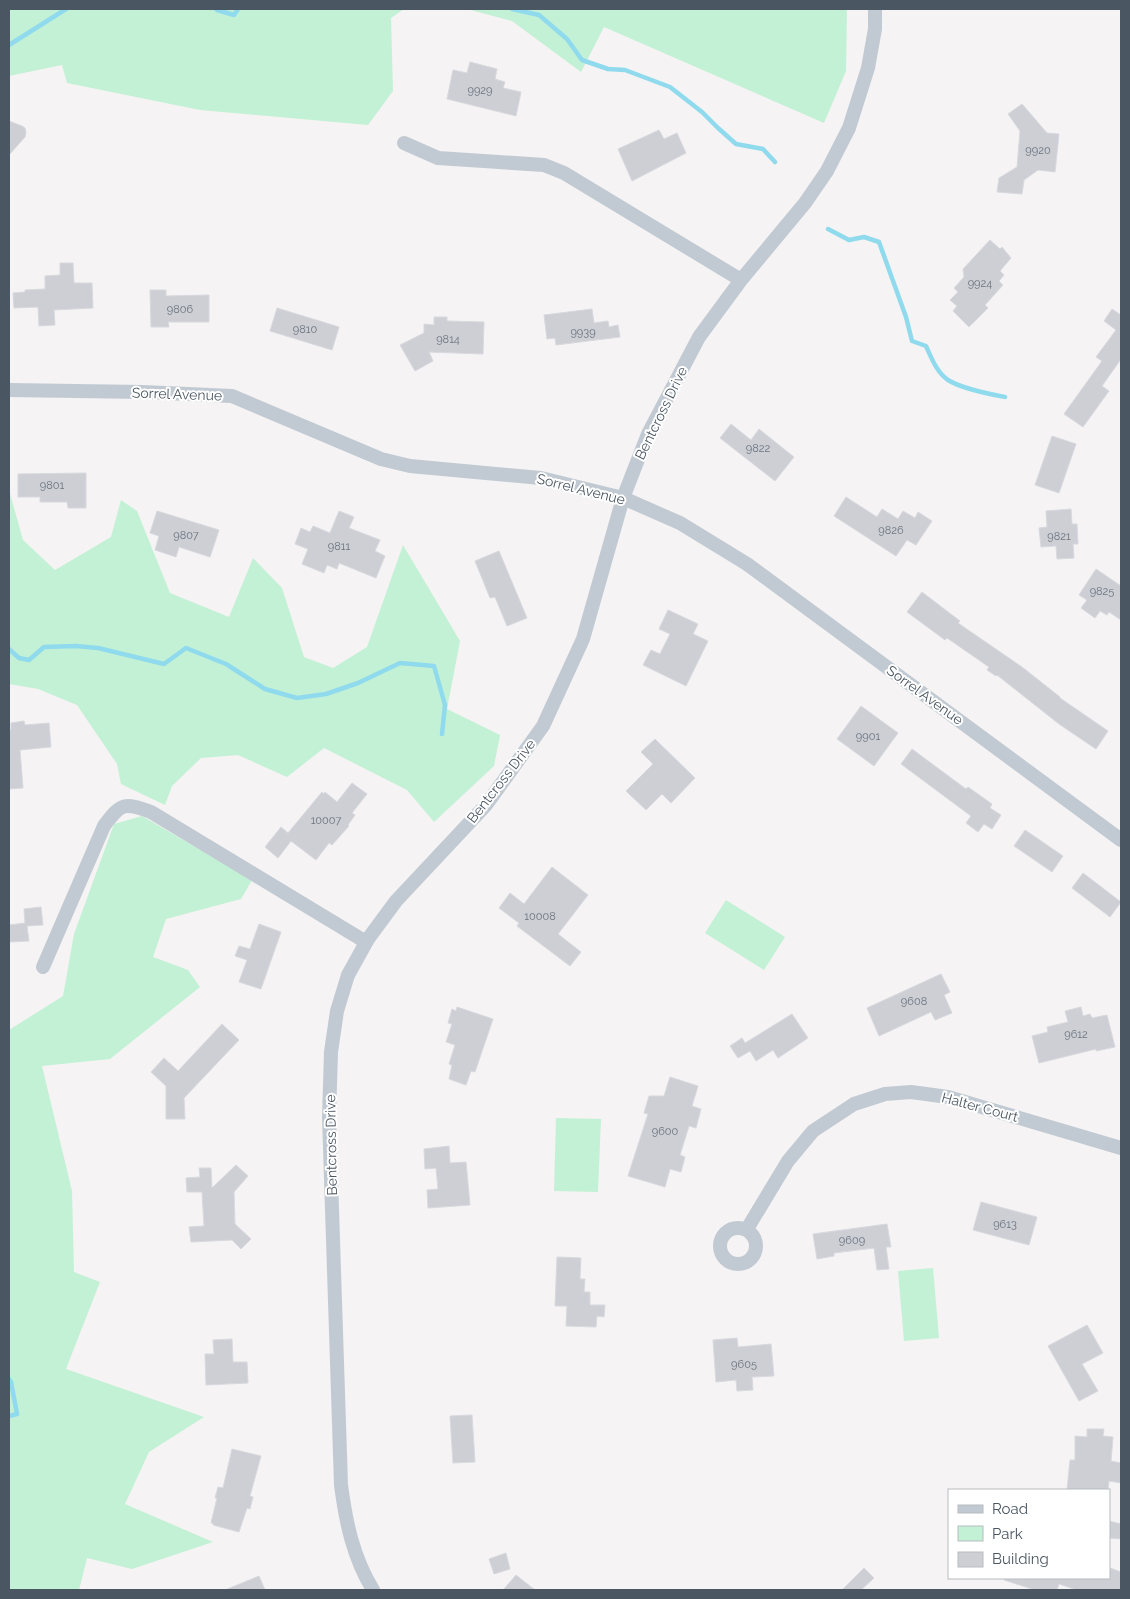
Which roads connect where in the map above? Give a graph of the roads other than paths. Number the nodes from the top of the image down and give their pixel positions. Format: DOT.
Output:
graph roads {
  1 [pos="875,9"];
  2 [pos="404,143"];
  3 [pos="741,280"];
  4 [pos="9,390"];
  5 [pos="623,498"];
  6 [pos="1121,840"];
  7 [pos="366,942"];
  8 [pos="43,967"];
  9 [pos="1121,1148"];
  10 [pos="747,1230"];
  11 [pos="374,1590"];
  1 -- 3 [label="street, Bentcross Drive"];
  2 -- 3 [label="street"];
  3 -- 5 [label="street, Bentcross Drive"];
  4 -- 5 [label="street, Sorrel Avenue"];
  5 -- 6 [label="street, Sorrel Avenue"];
  5 -- 7 [label="street, Bentcross Drive"];
  7 -- 8 [label="street"];
  7 -- 11 [label="street, Bentcross Drive"];
  9 -- 10 [label="street, Halter Court"];
}
